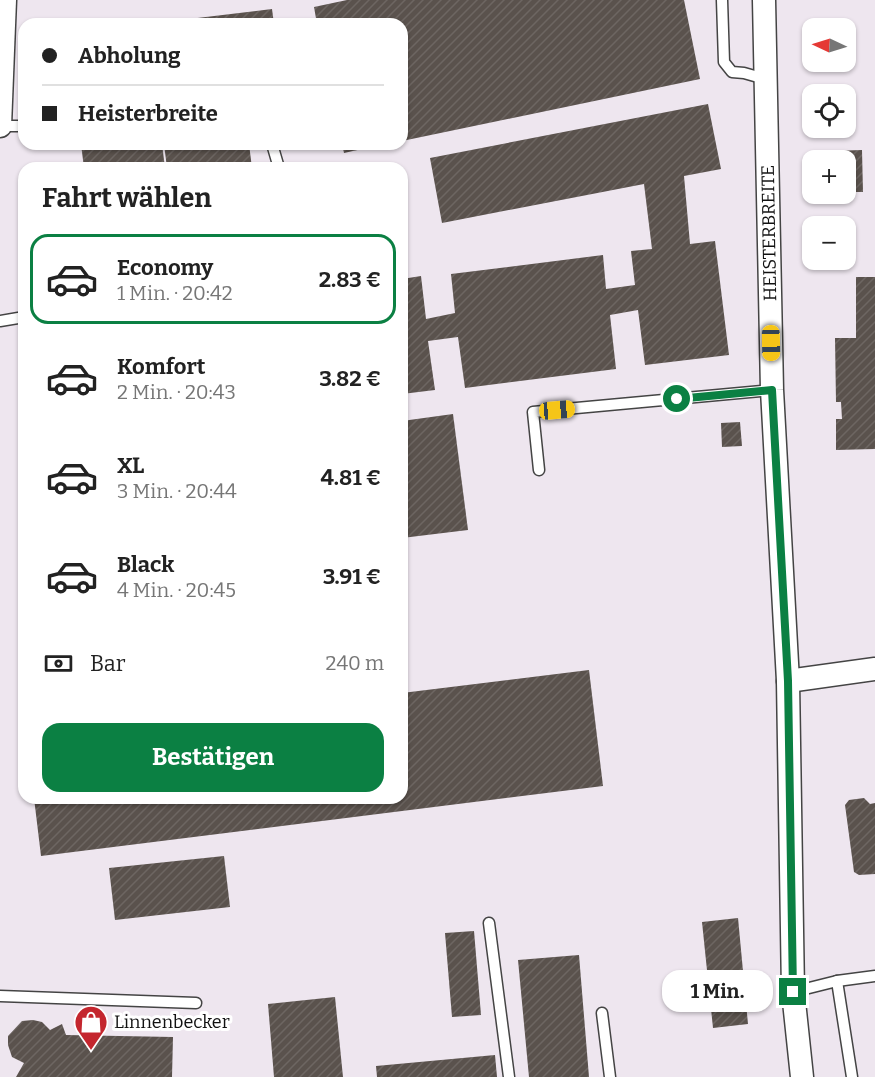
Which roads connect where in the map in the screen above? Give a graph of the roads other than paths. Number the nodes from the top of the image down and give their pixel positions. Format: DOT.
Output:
graph roads {
  1 [pos="722,0"];
  2 [pos="764,0"];
  3 [pos="9,1"];
  4 [pos="765,79"];
  5 [pos="0,126"];
  6 [pos="18,126"];
  7 [pos="18,318"];
  8 [pos="0,321"];
  9 [pos="772,390"];
  10 [pos="539,470"];
  11 [pos="875,669"];
  12 [pos="788,681"];
  13 [pos="489,923"];
  14 [pos="875,976"];
  15 [pos="837,981"];
  16 [pos="793,992"];
  17 [pos="0,996"];
  18 [pos="195,1003"];
  19 [pos="602,1013"];
  20 [pos="509,1077"];
  21 [pos="610,1077"];
  22 [pos="802,1077"];
  23 [pos="852,1077"];
  1 -- 4 [label="lane"];
  2 -- 4 [label="street, HEISTERBREITE"];
  3 -- 5 [label="street"];
  4 -- 9 [label="street, HEISTERBREITE"];
  5 -- 6 [label="lane"];
  7 -- 8 [label="lane"];
  9 -- 10 [label="lane"];
  9 -- 12 [label="street, HEISTERBREITE"];
  11 -- 12 [label="street"];
  12 -- 16 [label="street, HEISTERBREITE"];
  13 -- 20 [label="lane"];
  14 -- 15 [label="lane"];
  15 -- 16 [label="lane"];
  15 -- 23 [label="lane"];
  16 -- 22 [label="street, HEISTERBREITE"];
  17 -- 18 [label="lane"];
  19 -- 21 [label="lane"];
}
